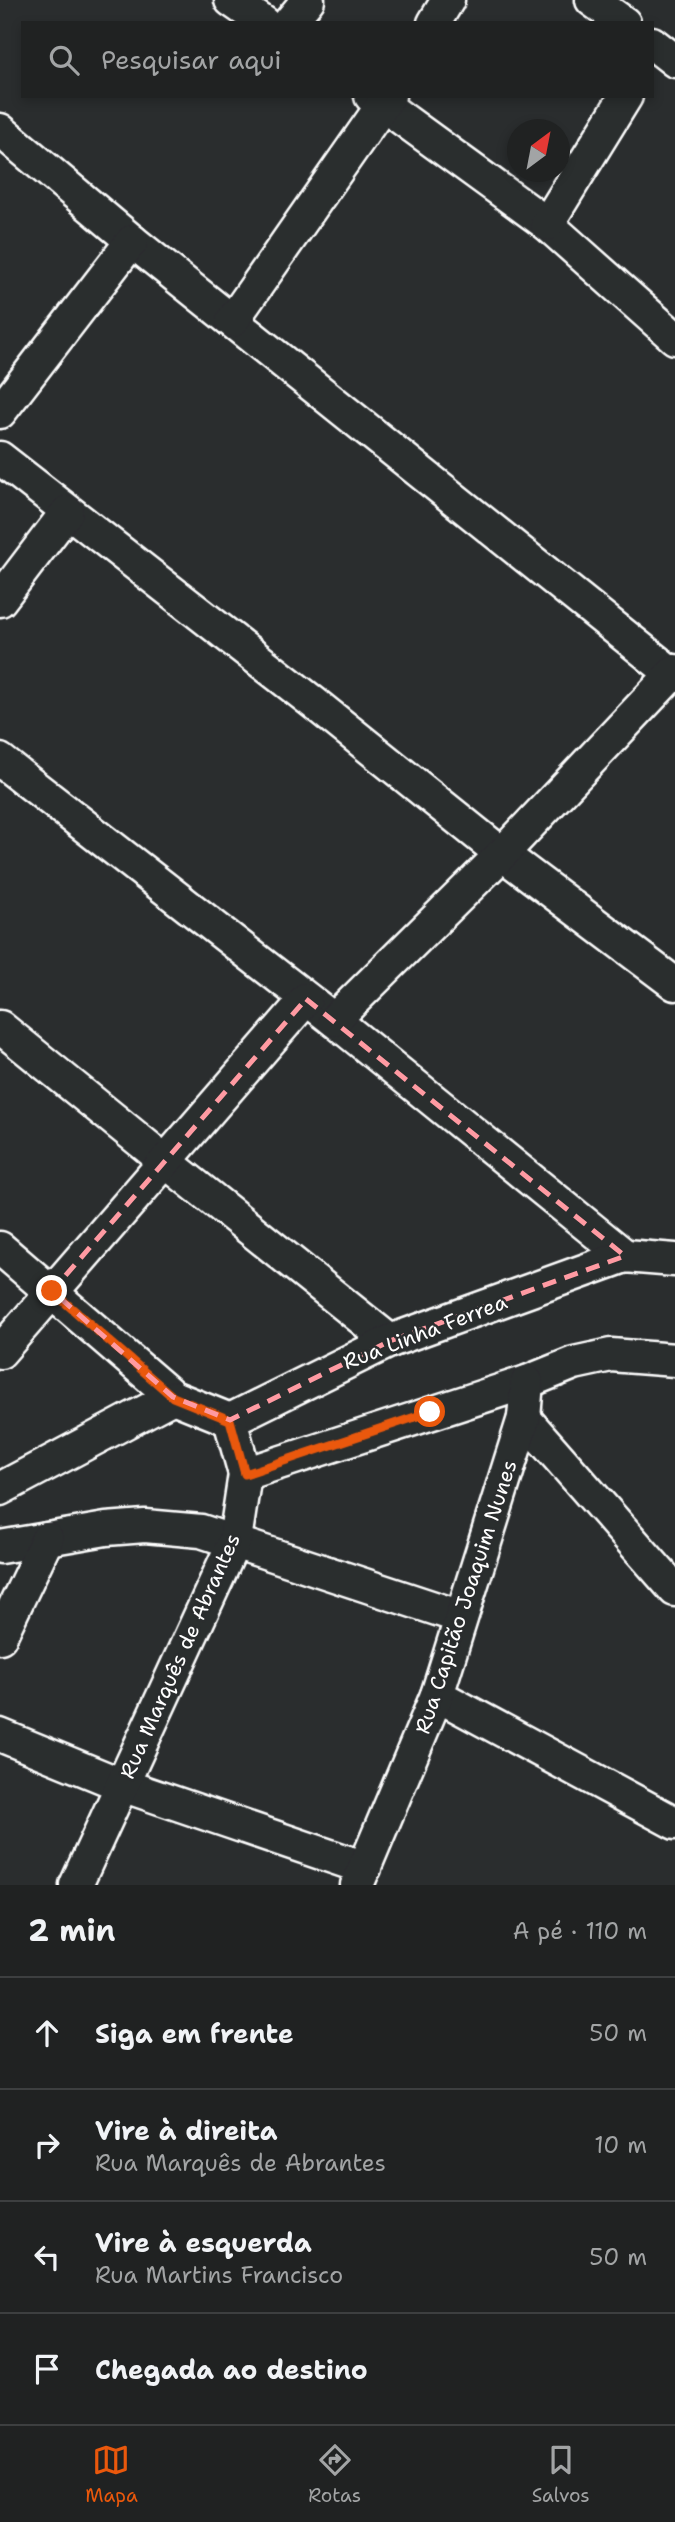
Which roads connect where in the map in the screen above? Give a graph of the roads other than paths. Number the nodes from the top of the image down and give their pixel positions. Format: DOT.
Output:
graph roads {
  1 [pos="231,0"];
  2 [pos="308,0"];
  3 [pos="448,0"];
  4 [pos="592,0"];
  5 [pos="261,21"];
  6 [pos="291,21"];
  7 [pos="435,21"];
  8 [pos="621,21"];
  9 [pos="625,98"];
  10 [pos="381,99"];
  11 [pos="0,130"];
  12 [pos="547,225"];
  13 [pos="132,241"];
  14 [pos="232,321"];
  15 [pos="675,338"];
  16 [pos="0,412"];
  17 [pos="0,458"];
  18 [pos="67,512"];
  19 [pos="0,600"];
  20 [pos="674,674"];
  21 [pos="0,760"];
  22 [pos="502,854"];
  23 [pos="675,984"];
  24 [pos="306,999"];
  25 [pos="334,1020"];
  26 [pos="0,1027"];
  27 [pos="164,1161"];
  28 [pos="0,1248"];
  29 [pos="625,1256"];
  30 [pos="675,1260"];
  31 [pos="52,1291"];
  32 [pos="390,1341"];
  33 [pos="0,1352"];
  34 [pos="675,1360"];
  35 [pos="527,1382"];
  36 [pos="173,1397"];
  37 [pos="524,1418"];
  38 [pos="230,1420"];
  39 [pos="245,1474"];
  40 [pos="0,1489"];
  41 [pos="47,1539"];
  42 [pos="235,1541"];
  43 [pos="0,1547"];
  44 [pos="675,1590"];
  45 [pos="461,1617"];
  46 [pos="0,1637"];
  47 [pos="437,1695"];
  48 [pos="0,1735"];
  49 [pos="122,1785"];
  50 [pos="675,1823"];
  51 [pos="361,1877"];
  52 [pos="76,1885"];
  1 -- 5 [label="street"];
  2 -- 6 [label="street"];
  3 -- 7 [label="street"];
  4 -- 8 [label="street"];
  9 -- 12 [label="street"];
  10 -- 12 [label="street"];
  10 -- 14 [label="street"];
  11 -- 13 [label="street"];
  12 -- 15 [label="street"];
  13 -- 14 [label="street"];
  13 -- 16 [label="street"];
  14 -- 20 [label="street"];
  17 -- 18 [label="street"];
  18 -- 19 [label="street"];
  18 -- 22 [label="street"];
  20 -- 22 [label="street"];
  21 -- 24 [label="street"];
  22 -- 23 [label="street"];
  22 -- 25 [label="street"];
  24 -- 25 [label="street"];
  24 -- 27 [label="street"];
  25 -- 29 [label="street"];
  26 -- 27 [label="street"];
  27 -- 31 [label="street"];
  27 -- 32 [label="street"];
  28 -- 31 [label="street"];
  29 -- 30 [label="street"];
  29 -- 32 [label="street, Rua Linha Ferrea"];
  31 -- 33 [label="street"];
  31 -- 36 [label="street"];
  32 -- 38 [label="street, Rua Linha Ferrea"];
  34 -- 35 [label="street"];
  35 -- 37 [label="street, Rua Capitão Joaquim Nunes"];
  35 -- 39 [label="street"];
  36 -- 38 [label="street"];
  36 -- 40 [label="street"];
  37 -- 44 [label="street"];
  37 -- 45 [label="street, Rua Capitão Joaquim Nunes"];
  38 -- 39 [label="street, Rua Marquês de Abrantes"];
  39 -- 42 [label="street, Rua Marquês de Abrantes"];
  41 -- 42 [label="street"];
  41 -- 43 [label="street"];
  41 -- 46 [label="street"];
  42 -- 45 [label="street"];
  42 -- 49 [label="street, Rua Marquês de Abrantes"];
  45 -- 47 [label="street, Rua Capitão Joaquim Nunes"];
  47 -- 50 [label="street"];
  47 -- 51 [label="street, Rua Capitão Joaquim Nunes"];
  48 -- 49 [label="street"];
  49 -- 51 [label="street"];
  49 -- 52 [label="street, Rua Marquês de Abrantes"];
}
